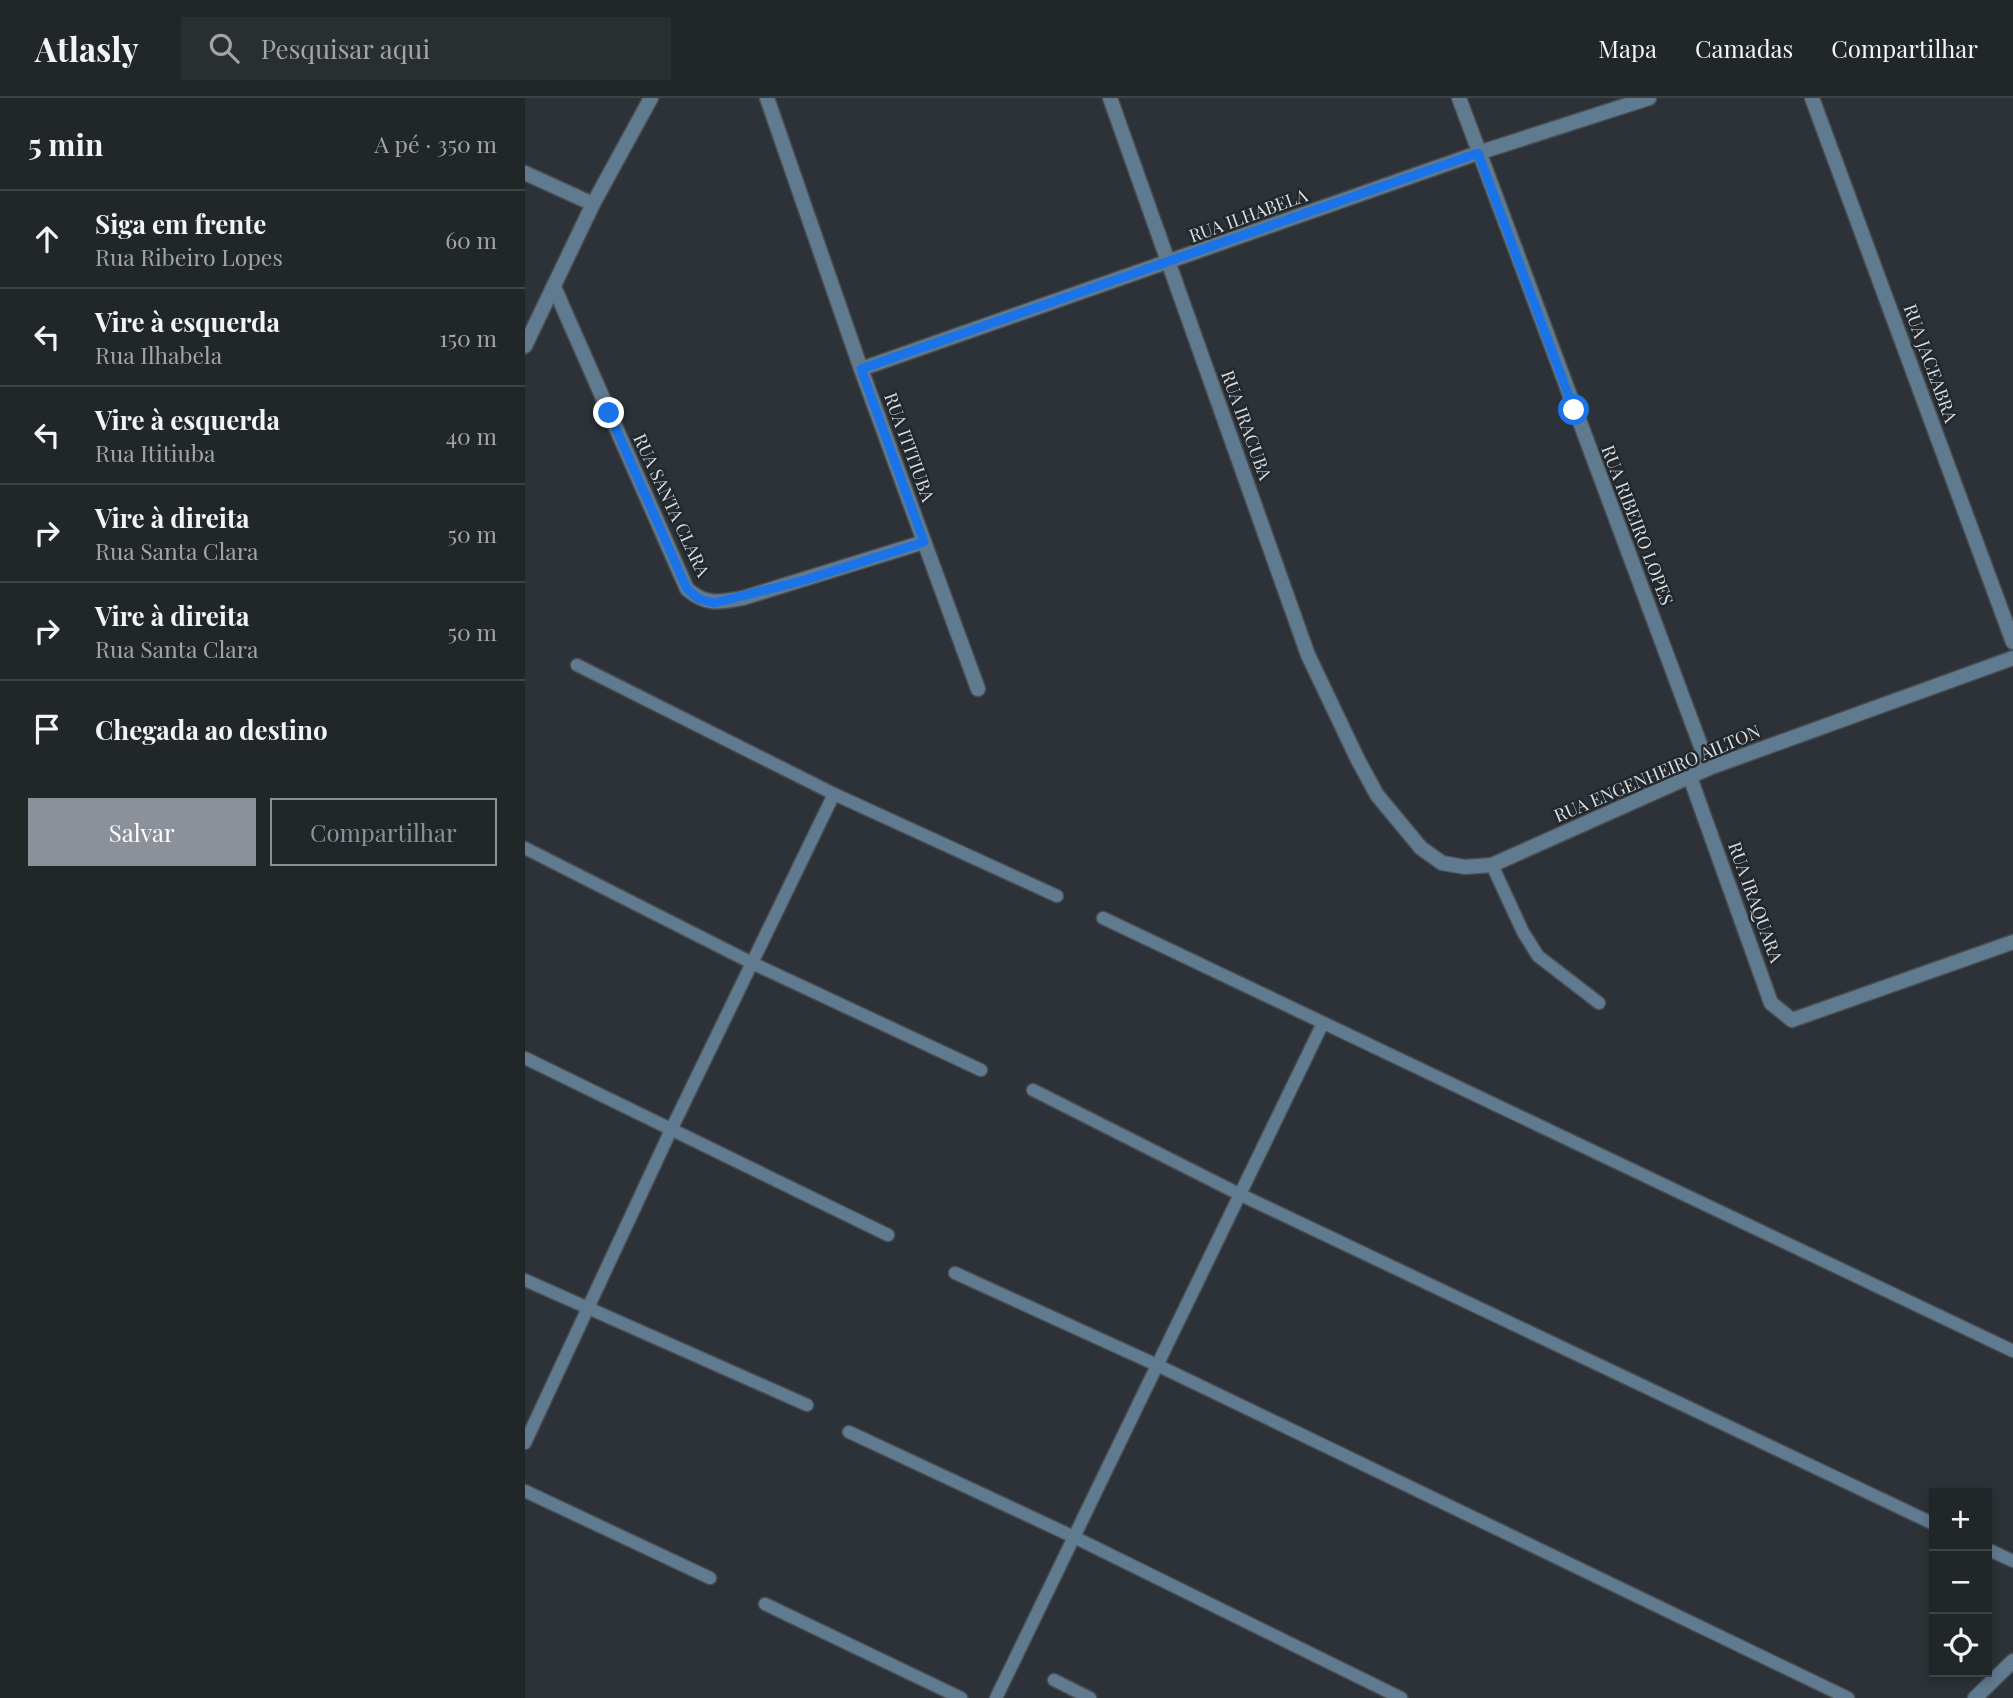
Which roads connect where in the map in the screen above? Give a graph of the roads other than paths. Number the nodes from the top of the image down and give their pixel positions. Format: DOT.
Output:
graph roads {
  1 [pos="651,98"];
  2 [pos="767,98"];
  3 [pos="1110,98"];
  4 [pos="1459,98"];
  5 [pos="1649,98"];
  6 [pos="1812,98"];
  7 [pos="1478,153"];
  8 [pos="525,173"];
  9 [pos="593,204"];
  10 [pos="1169,264"];
  11 [pos="554,287"];
  12 [pos="525,346"];
  13 [pos="861,369"];
  14 [pos="924,542"];
  15 [pos="2013,642"];
  16 [pos="2013,658"];
  17 [pos="577,665"];
  18 [pos="978,689"];
  19 [pos="1358,760"];
  20 [pos="1709,768"];
  21 [pos="1690,776"];
  22 [pos="834,794"];
  23 [pos="525,848"];
  24 [pos="1492,864"];
  25 [pos="1057,896"];
  26 [pos="1103,918"];
  27 [pos="2013,942"];
  28 [pos="754,964"];
  29 [pos="1599,1003"];
  30 [pos="1323,1023"];
  31 [pos="525,1058"];
  32 [pos="981,1070"];
  33 [pos="1033,1090"];
  34 [pos="671,1130"];
  35 [pos="1240,1194"];
  36 [pos="888,1235"];
  37 [pos="955,1273"];
  38 [pos="525,1280"];
  39 [pos="586,1309"];
  40 [pos="2013,1351"];
  41 [pos="1159,1366"];
  42 [pos="807,1405"];
  43 [pos="849,1432"];
  44 [pos="525,1443"];
  45 [pos="525,1491"];
  46 [pos="1929,1522"];
  47 [pos="1074,1537"];
  48 [pos="1991,1551"];
  49 [pos="2013,1561"];
  50 [pos="710,1578"];
  51 [pos="765,1604"];
  52 [pos="2013,1661"];
  53 [pos="1054,1680"];
  54 [pos="961,1698"];
  55 [pos="996,1698"];
  56 [pos="1090,1698"];
  57 [pos="1401,1698"];
  58 [pos="1848,1698"];
  59 [pos="1975,1698"];
  1 -- 9 [label="street"];
  2 -- 13 [label="street, RUA ITITIUBA"];
  3 -- 10 [label="street, RUA IRACUBA"];
  4 -- 7 [label="street, RUA RIBEIRO LOPES"];
  5 -- 7 [label="street, RUA ILHABELA"];
  6 -- 15 [label="street, RUA JACEABRA"];
  7 -- 10 [label="street, RUA ILHABELA"];
  7 -- 20 [label="street, RUA RIBEIRO LOPES"];
  8 -- 9 [label="street"];
  9 -- 11 [label="street"];
  10 -- 13 [label="street, RUA ILHABELA"];
  10 -- 19 [label="street, RUA IRACUBA"];
  11 -- 12 [label="street"];
  11 -- 14 [label="street, RUA SANTA CLARA"];
  13 -- 14 [label="street, RUA ITITIUBA"];
  14 -- 18 [label="street, RUA ITITIUBA"];
  16 -- 20 [label="street, RUA ENGENHEIRO AILTON"];
  17 -- 22 [label="lane"];
  19 -- 24 [label="street, RUA ENGENHEIRO AILTON"];
  20 -- 21 [label="street, RUA ENGENHEIRO AILTON"];
  21 -- 24 [label="street, RUA ENGENHEIRO AILTON"];
  21 -- 27 [label="street, RUA IRAQUARA"];
  22 -- 25 [label="lane"];
  22 -- 28 [label="lane"];
  23 -- 28 [label="lane"];
  24 -- 29 [label="lane"];
  26 -- 30 [label="lane"];
  28 -- 32 [label="lane"];
  28 -- 34 [label="lane"];
  30 -- 35 [label="lane"];
  30 -- 40 [label="lane"];
  31 -- 34 [label="lane"];
  33 -- 35 [label="lane"];
  34 -- 36 [label="lane"];
  34 -- 39 [label="lane"];
  35 -- 41 [label="lane"];
  35 -- 46 [label="lane"];
  37 -- 41 [label="lane"];
  38 -- 39 [label="lane"];
  39 -- 42 [label="lane"];
  39 -- 44 [label="lane"];
  41 -- 47 [label="lane"];
  41 -- 58 [label="lane"];
  43 -- 47 [label="lane"];
  45 -- 50 [label="lane"];
  47 -- 55 [label="lane"];
  47 -- 57 [label="lane"];
  48 -- 49 [label="lane"];
  51 -- 54 [label="lane"];
  52 -- 59 [label="street"];
  53 -- 56 [label="lane"];
}
